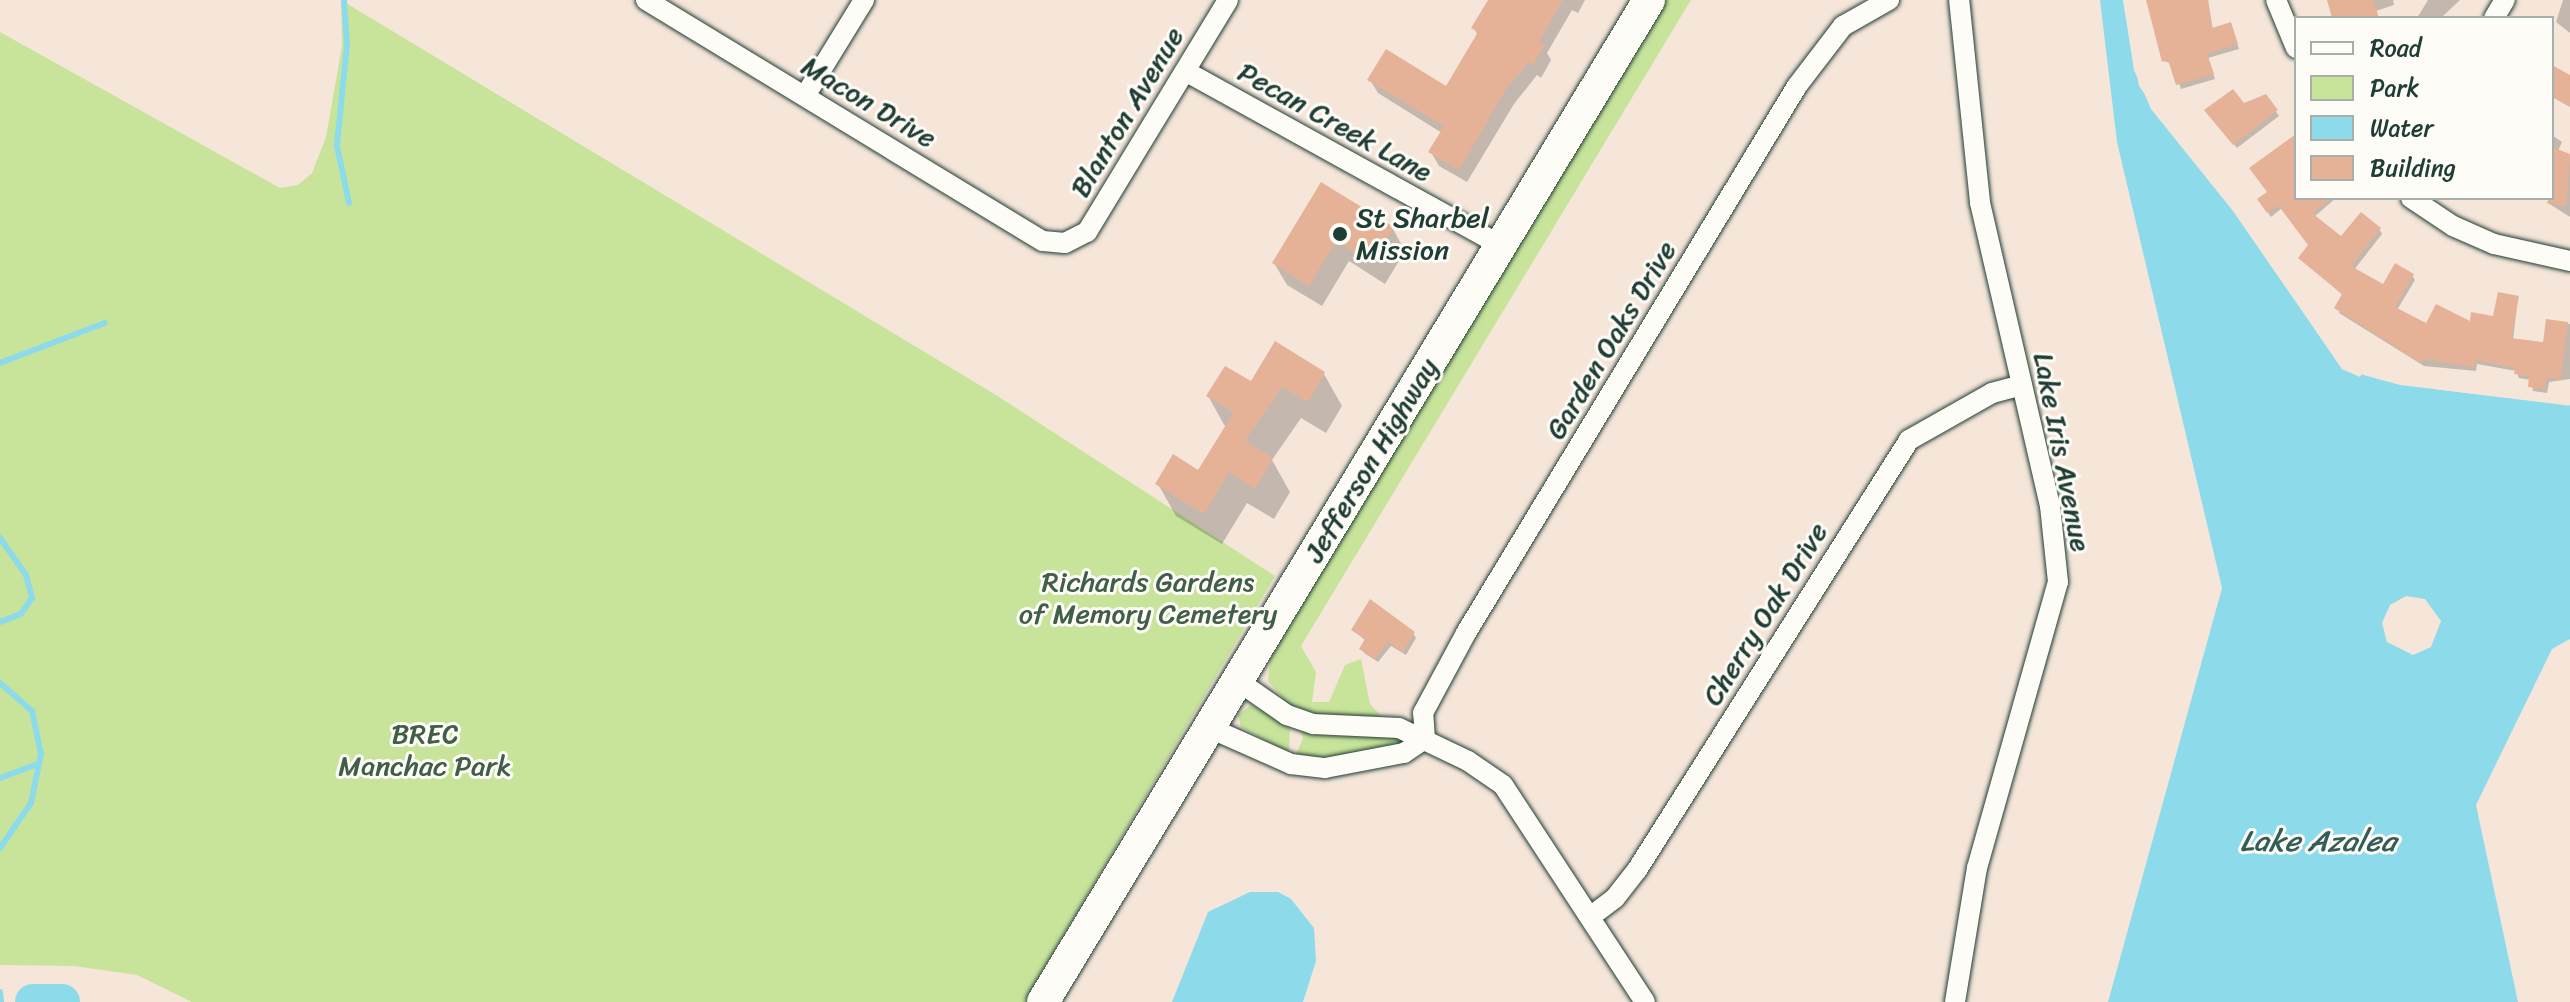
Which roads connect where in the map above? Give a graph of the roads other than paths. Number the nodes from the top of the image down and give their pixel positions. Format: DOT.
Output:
graph roads {
  1 [pos="646,0"];
  2 [pos="864,0"];
  3 [pos="1228,0"];
  4 [pos="1649,0"];
  5 [pos="1889,0"];
  6 [pos="1959,0"];
  7 [pos="2276,0"];
  8 [pos="2294,43"];
  9 [pos="1185,71"];
  10 [pos="805,96"];
  11 [pos="2414,200"];
  12 [pos="1065,243"];
  13 [pos="1500,245"];
  14 [pos="2570,261"];
  15 [pos="2022,385"];
  16 [pos="1238,681"];
  17 [pos="1210,728"];
  18 [pos="1425,739"];
  19 [pos="1590,917"];
  20 [pos="1043,1002"];
  21 [pos="1645,1002"];
  22 [pos="1955,1002"];
  1 -- 10 [label="street, Macon Drive"];
  2 -- 10 [label="street"];
  3 -- 9 [label="street, Blanton Avenue"];
  4 -- 13 [label="main road, Jefferson Highway"];
  5 -- 18 [label="street, Garden Oaks Drive"];
  6 -- 15 [label="street, Lake Iris Avenue"];
  7 -- 8 [label="street"];
  9 -- 12 [label="street, Blanton Avenue"];
  9 -- 13 [label="street, Pecan Creek Lane"];
  10 -- 12 [label="street, Macon Drive"];
  11 -- 14 [label="street"];
  13 -- 16 [label="main road, Jefferson Highway"];
  15 -- 19 [label="street, Cherry Oak Drive"];
  15 -- 22 [label="street, Lake Iris Avenue"];
  16 -- 17 [label="main road, Jefferson Highway"];
  16 -- 18 [label="street"];
  17 -- 18 [label="street"];
  17 -- 20 [label="main road, Jefferson Highway"];
  18 -- 19 [label="street"];
  19 -- 21 [label="street"];
}
